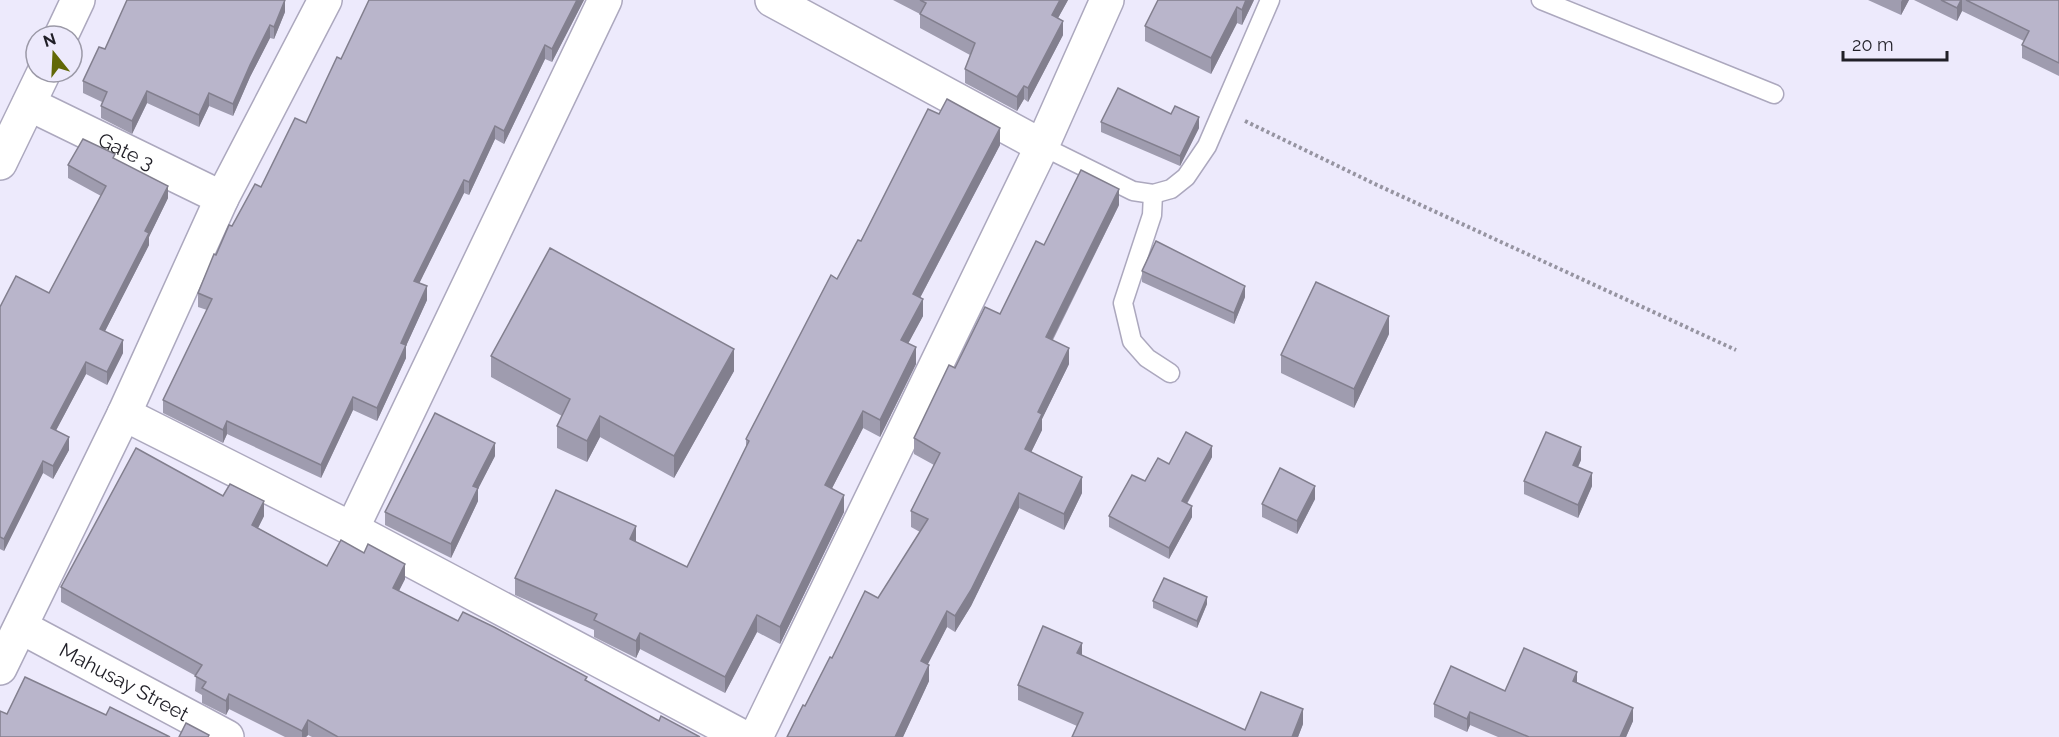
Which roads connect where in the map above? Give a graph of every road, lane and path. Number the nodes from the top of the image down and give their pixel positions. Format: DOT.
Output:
graph roads {
  1 [pos="78,0"];
  2 [pos="325,0"];
  3 [pos="605,0"];
  4 [pos="772,0"];
  5 [pos="1107,0"];
  6 [pos="1270,0"];
  7 [pos="1541,0"];
  8 [pos="67,24"];
  9 [pos="38,84"];
  10 [pos="1774,94"];
  11 [pos="29,104"];
  12 [pos="1222,110"];
  13 [pos="1042,146"];
  14 [pos="0,163"];
  15 [pos="1153,194"];
  16 [pos="222,198"];
  17 [pos="1736,350"];
  18 [pos="1170,373"];
  19 [pos="124,414"];
  20 [pos="352,529"];
  21 [pos="21,627"];
  22 [pos="0,668"];
  23 [pos="227,737"];
  24 [pos="743,737"];
  25 [pos="756,737"];
  1 -- 8 [label="street"];
  2 -- 16 [label="street"];
  3 -- 20 [label="street"];
  4 -- 13 [label="street"];
  5 -- 13 [label="street"];
  6 -- 12 [label="lane"];
  7 -- 10 [label="lane"];
  9 -- 11 [label="street"];
  11 -- 14 [label="street"];
  11 -- 16 [label="street, Gate 3"];
  12 -- 15 [label="lane"];
  12 -- 17 [label="path"];
  13 -- 15 [label="lane"];
  13 -- 25 [label="street"];
  15 -- 18 [label="lane"];
  16 -- 19 [label="street"];
  19 -- 20 [label="street"];
  19 -- 21 [label="street"];
  20 -- 24 [label="street"];
  21 -- 22 [label="street"];
  21 -- 23 [label="street, Mahusay Street"];
}
